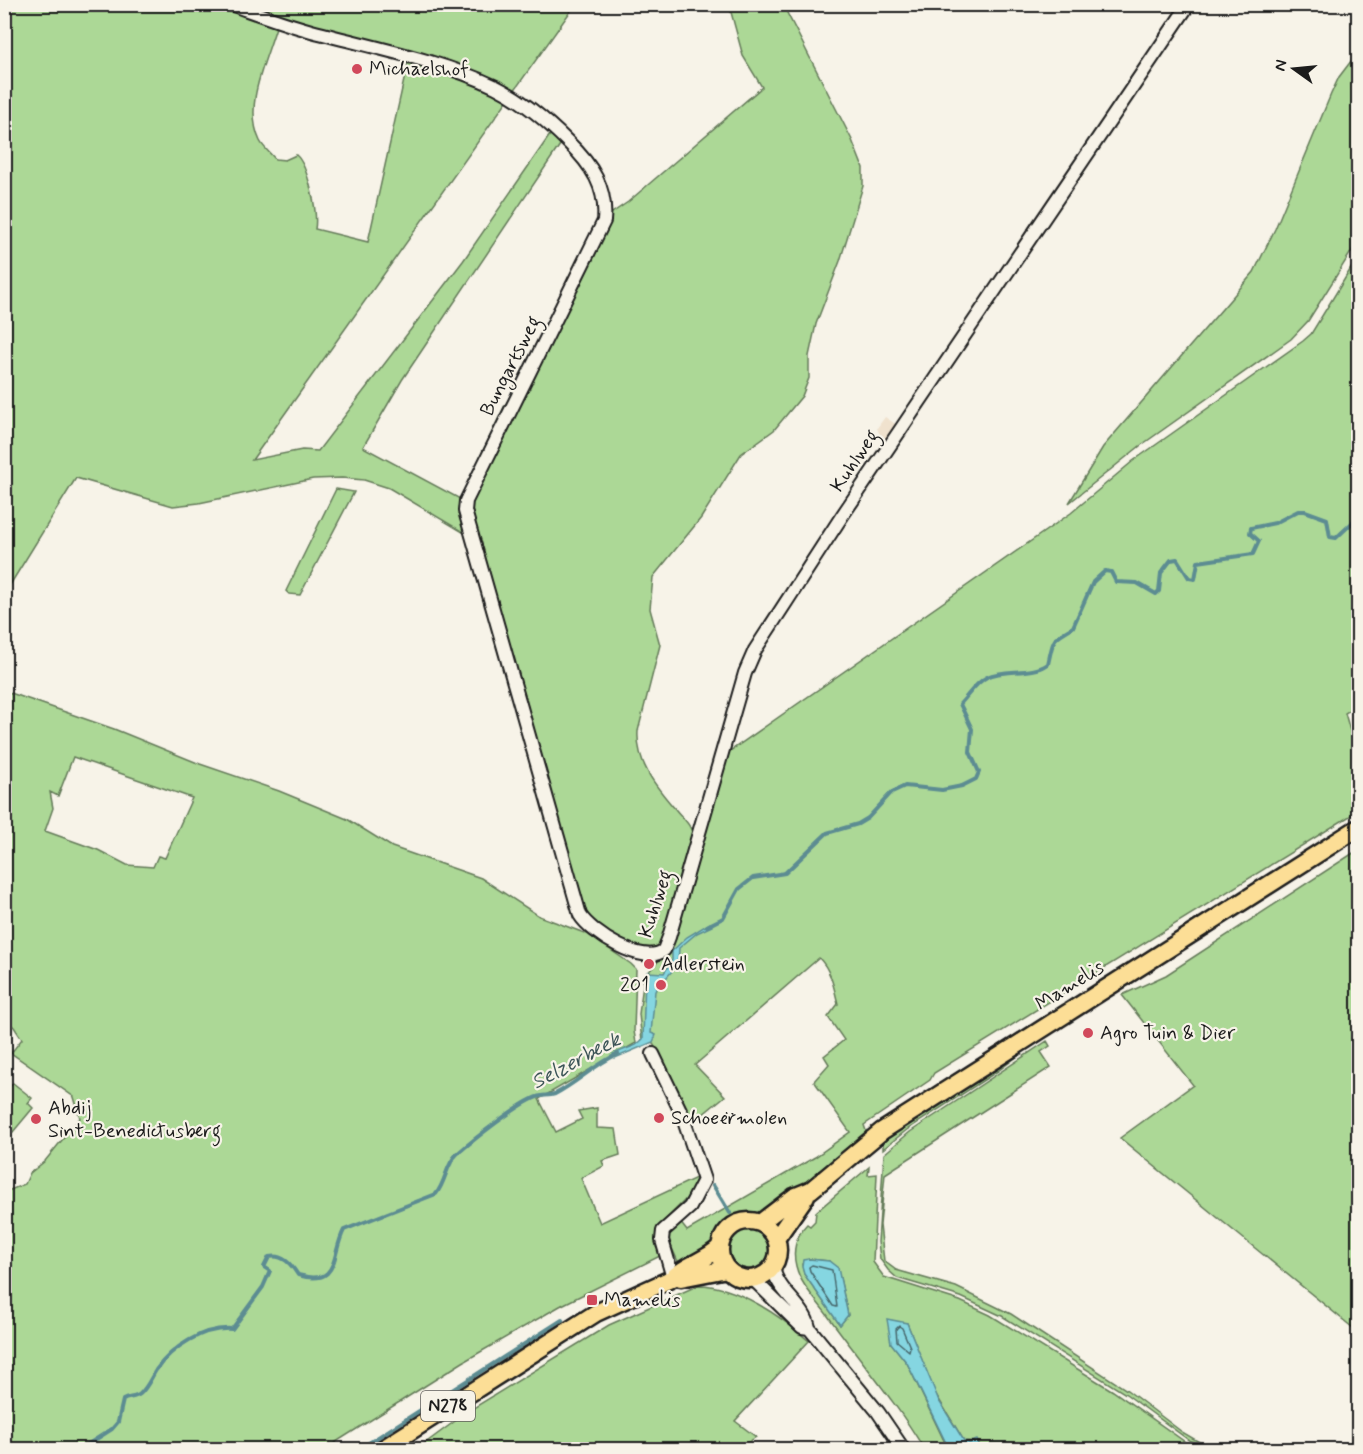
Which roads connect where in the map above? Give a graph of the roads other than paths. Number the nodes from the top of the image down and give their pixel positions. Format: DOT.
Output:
graph roads {
  1 [pos="230,4"];
  2 [pos="1189,4"];
  3 [pos="1359,828"];
  4 [pos="628,951"];
  5 [pos="653,1054"];
  6 [pos="811,1190"];
  7 [pos="760,1223"];
  8 [pos="776,1239"];
  9 [pos="720,1247"];
  10 [pos="773,1267"];
  11 [pos="727,1269"];
  12 [pos="673,1278"];
  13 [pos="753,1279"];
  14 [pos="809,1328"];
  15 [pos="381,1449"];
  16 [pos="904,1449"];
  1 -- 4 [label="street, Bungartsweg"];
  2 -- 4 [label="street, Kuhlweg"];
  3 -- 6 [label="main road, Mamelis / N278"];
  5 -- 12 [label="street"];
  6 -- 7 [label="main road, Mamelis / N278"];
  6 -- 8 [label="main road, Mamelis / N278"];
  7 -- 8 [label="main road"];
  7 -- 9 [label="main road, N278"];
  8 -- 10 [label="main road, N278"];
  9 -- 11 [label="main road"];
  9 -- 12 [label="main road, N278"];
  10 -- 13 [label="main road"];
  10 -- 14 [label="street"];
  11 -- 12 [label="main road, N278"];
  11 -- 13 [label="main road"];
  12 -- 15 [label="main road, N278"];
  13 -- 14 [label="street"];
  14 -- 16 [label="street"];
}
